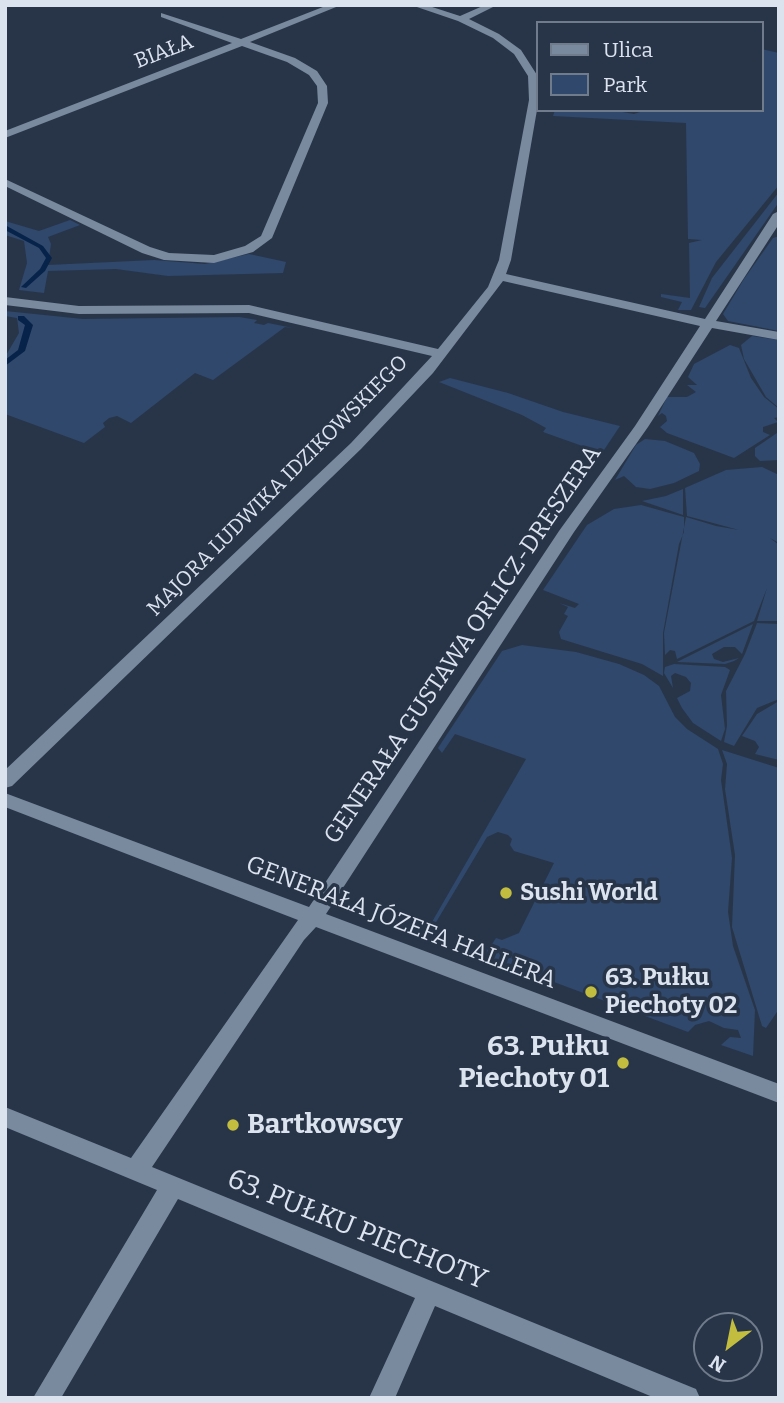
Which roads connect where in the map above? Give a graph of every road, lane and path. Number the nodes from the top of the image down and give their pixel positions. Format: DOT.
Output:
graph roads {
  1 [pos="337,5"];
  2 [pos="415,5"];
  3 [pos="493,5"];
  4 [pos="164,15"];
  5 [pos="461,19"];
  6 [pos="240,43"];
  7 [pos="5,135"];
  8 [pos="5,182"];
  9 [pos="779,214"];
  10 [pos="500,277"];
  11 [pos="5,301"];
  12 [pos="706,323"];
  13 [pos="779,336"];
  14 [pos="441,354"];
  15 [pos="5,781"];
  16 [pos="5,800"];
  17 [pos="313,917"];
  18 [pos="779,1094"];
  19 [pos="5,1117"];
  20 [pos="136,1171"];
  21 [pos="172,1187"];
  22 [pos="429,1293"];
  23 [pos="46,1398"];
  24 [pos="382,1398"];
  25 [pos="687,1398"];
  1 -- 6 [label="street, BIAŁA"];
  2 -- 5 [label="street, MAJORA LUDWIKA IDZIKOWSKIEGO"];
  3 -- 5 [label="street"];
  4 -- 6 [label="street"];
  5 -- 10 [label="street, MAJORA LUDWIKA IDZIKOWSKIEGO"];
  6 -- 7 [label="street, BIAŁA"];
  6 -- 8 [label="street"];
  9 -- 12 [label="street, GENERAŁA GUSTAWA ORLICZ-DRESZERA"];
  10 -- 12 [label="street"];
  10 -- 14 [label="street, MAJORA LUDWIKA IDZIKOWSKIEGO"];
  11 -- 14 [label="street"];
  12 -- 13 [label="street"];
  12 -- 17 [label="street, GENERAŁA GUSTAWA ORLICZ-DRESZERA"];
  14 -- 15 [label="street, MAJORA LUDWIKA IDZIKOWSKIEGO"];
  16 -- 17 [label="street, GENERAŁA JÓZEFA HALLERA"];
  17 -- 18 [label="street, GENERAŁA JÓZEFA HALLERA"];
  17 -- 20 [label="street, GENERAŁA GUSTAWA ORLICZ-DRESZERA"];
  19 -- 20 [label="street, 63. PUŁKU PIECHOTY"];
  20 -- 21 [label="street, 63. PUŁKU PIECHOTY"];
  21 -- 22 [label="street, 63. PUŁKU PIECHOTY"];
  21 -- 23 [label="street"];
  22 -- 24 [label="street"];
  22 -- 25 [label="street, 63. PUŁKU PIECHOTY"];
}
